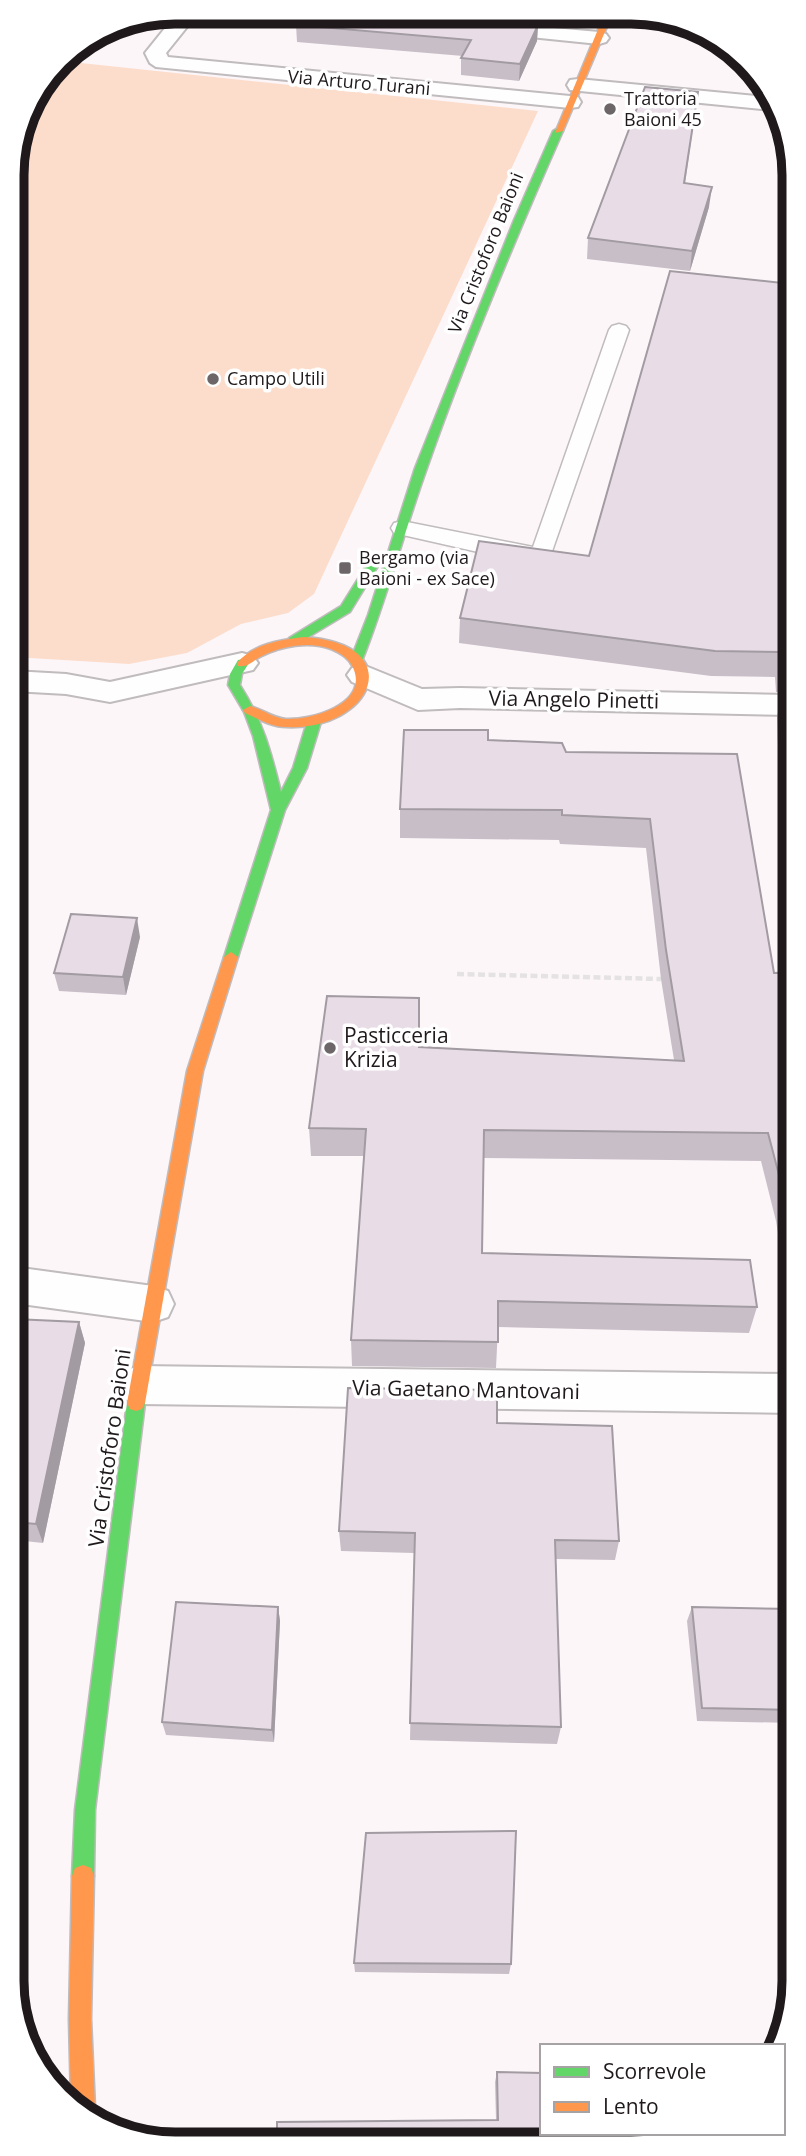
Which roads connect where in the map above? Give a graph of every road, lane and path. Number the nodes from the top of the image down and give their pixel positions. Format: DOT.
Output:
graph roads {
  1 [pos="178,24"];
  2 [pos="604,24"];
  3 [pos="463,26"];
  4 [pos="598,38"];
  5 [pos="574,94"];
  6 [pos="763,104"];
  7 [pos="619,330"];
  8 [pos="405,518"];
  9 [pos="293,641"];
  10 [pos="242,663"];
  11 [pos="359,668"];
  12 [pos="25,682"];
  13 [pos="110,692"];
  14 [pos="243,703"];
  15 [pos="782,705"];
  16 [pos="314,722"];
  17 [pos="278,810"];
  18 [pos="782,972"];
  19 [pos="457,974"];
  20 [pos="661,979"];
  21 [pos="764,979"];
  22 [pos="24,1286"];
  23 [pos="153,1304"];
  24 [pos="139,1385"];
  25 [pos="781,1394"];
  26 [pos="83,2099"];
  1 -- 5 [label="street, Via Arturo Turani"];
  2 -- 4 [label="street, Via Cristoforo Baioni"];
  3 -- 4 [label="street"];
  4 -- 5 [label="street, Via Cristoforo Baioni"];
  5 -- 6 [label="street, Via Arturo Turani"];
  5 -- 8 [label="street, Via Cristoforo Baioni"];
  7 -- 8 [label="lane"];
  8 -- 9 [label="street, Via Cristoforo Baioni"];
  8 -- 11 [label="street, Via Cristoforo Baioni"];
  9 -- 10 [label="street, Via Cristoforo Baioni"];
  9 -- 11 [label="street, Via Cristoforo Baioni"];
  10 -- 13 [label="street"];
  10 -- 14 [label="street, Via Cristoforo Baioni"];
  11 -- 15 [label="street, Via Angelo Pinetti"];
  11 -- 16 [label="street, Via Cristoforo Baioni"];
  12 -- 13 [label="street"];
  13 -- 14 [label="street"];
  14 -- 16 [label="street, Via Cristoforo Baioni"];
  14 -- 17 [label="street, Via Cristoforo Baioni"];
  16 -- 17 [label="street, Via Cristoforo Baioni"];
  17 -- 23 [label="street, Via Cristoforo Baioni"];
  18 -- 21 [label="path"];
  19 -- 20 [label="path"];
  22 -- 23 [label="street"];
  23 -- 24 [label="street, Via Cristoforo Baioni"];
  24 -- 25 [label="street, Via Gaetano Mantovani"];
  24 -- 26 [label="street, Via Cristoforo Baioni"];
}
